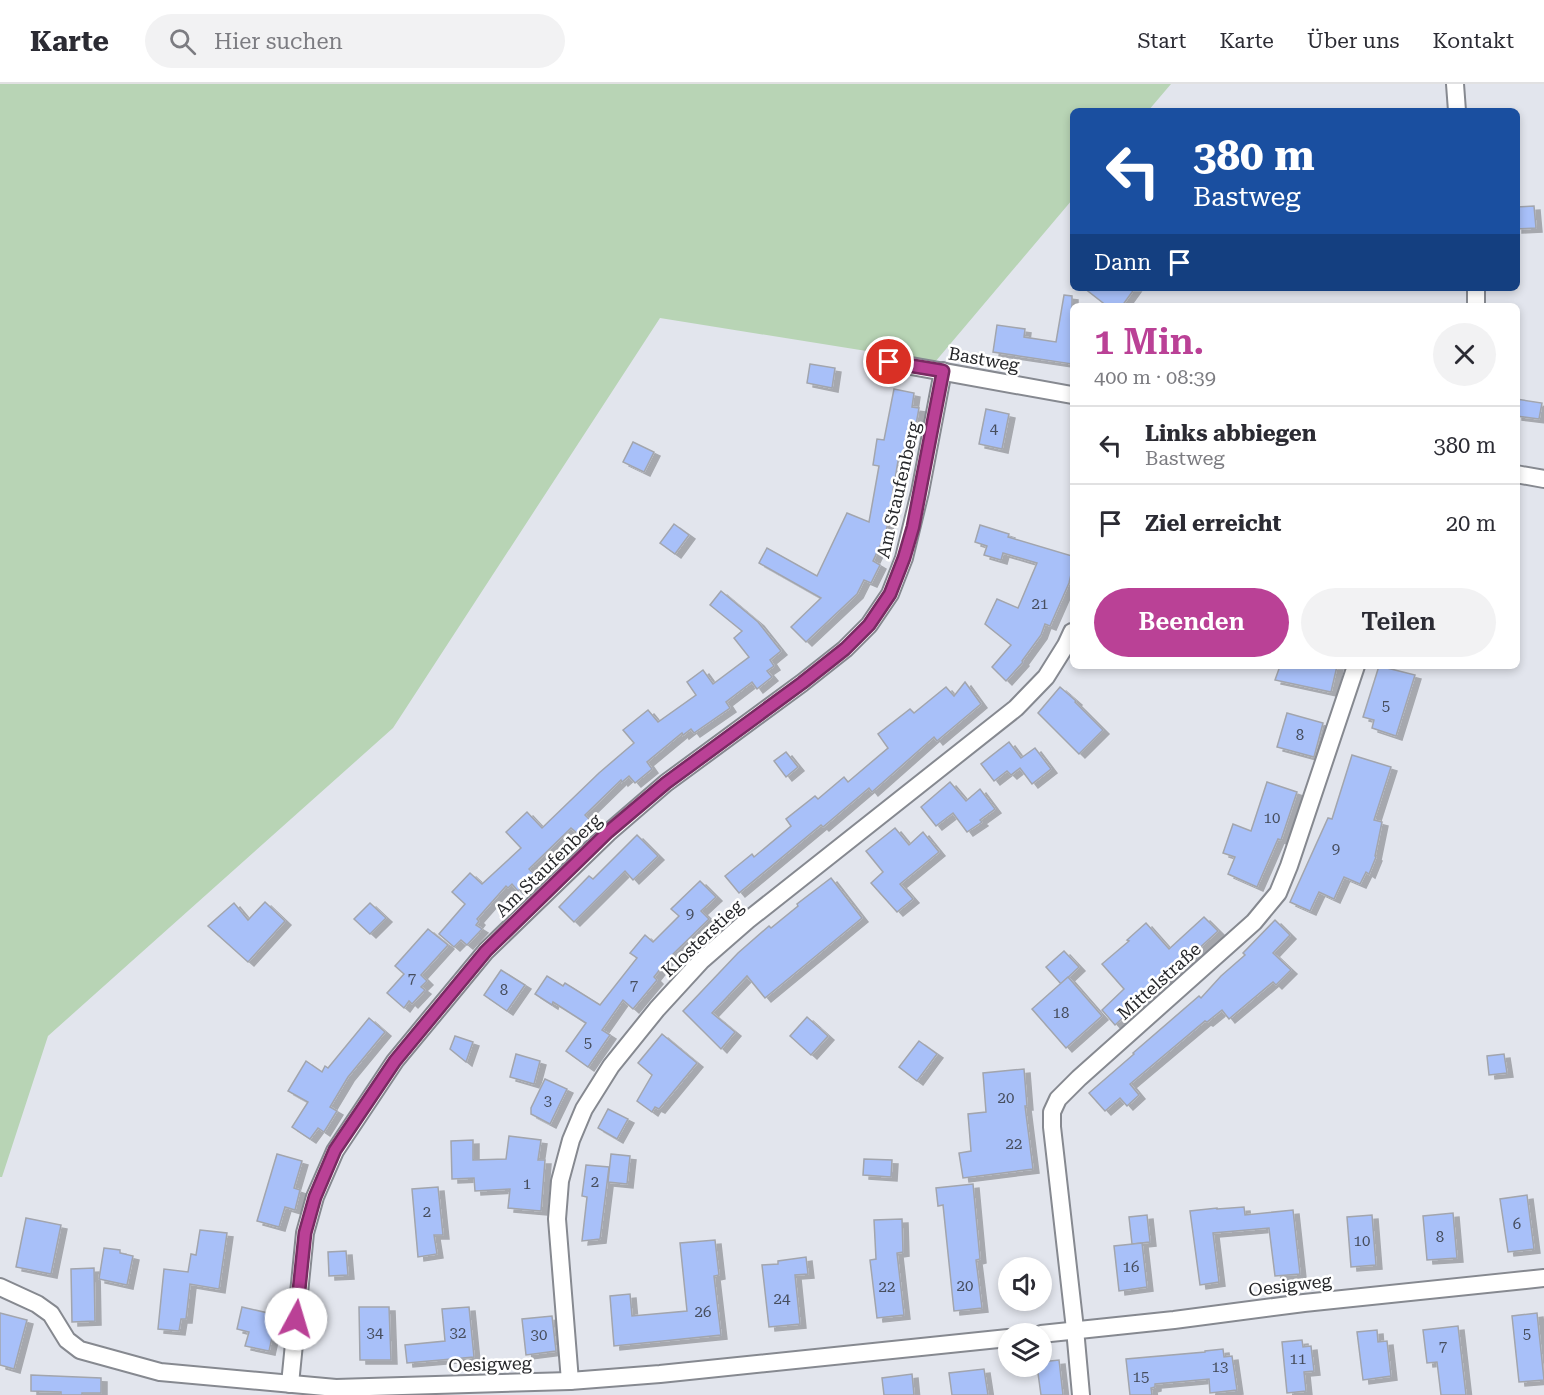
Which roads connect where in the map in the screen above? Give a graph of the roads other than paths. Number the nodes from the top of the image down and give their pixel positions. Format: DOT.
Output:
graph roads {
  1 [pos="1455,84"];
  2 [pos="1457,108"];
  3 [pos="889,362"];
  4 [pos="943,371"];
  5 [pos="1070,395"];
  6 [pos="1520,475"];
  7 [pos="1544,479"];
  8 [pos="1070,636"];
  9 [pos="1355,669"];
  10 [pos="1544,1278"];
  11 [pos="0,1287"];
  12 [pos="1075,1329"];
  13 [pos="1052,1332"];
  14 [pos="998,1339"];
  15 [pos="570,1381"];
  16 [pos="290,1384"];
  17 [pos="1081,1395"];
  1 -- 2 [label="street"];
  3 -- 4 [label="street, Bastweg"];
  4 -- 5 [label="street, Bastweg"];
  4 -- 16 [label="street, Am Staufenberg"];
  6 -- 7 [label="street"];
  8 -- 15 [label="street, Klosterstieg"];
  9 -- 12 [label="street, Mittelstraße"];
  10 -- 12 [label="street, Oesigweg"];
  11 -- 16 [label="street, Oesigweg"];
  12 -- 13 [label="street, Oesigweg"];
  12 -- 17 [label="street, Mittelstraße"];
  14 -- 15 [label="street, Oesigweg"];
  15 -- 16 [label="street, Oesigweg"];
}
